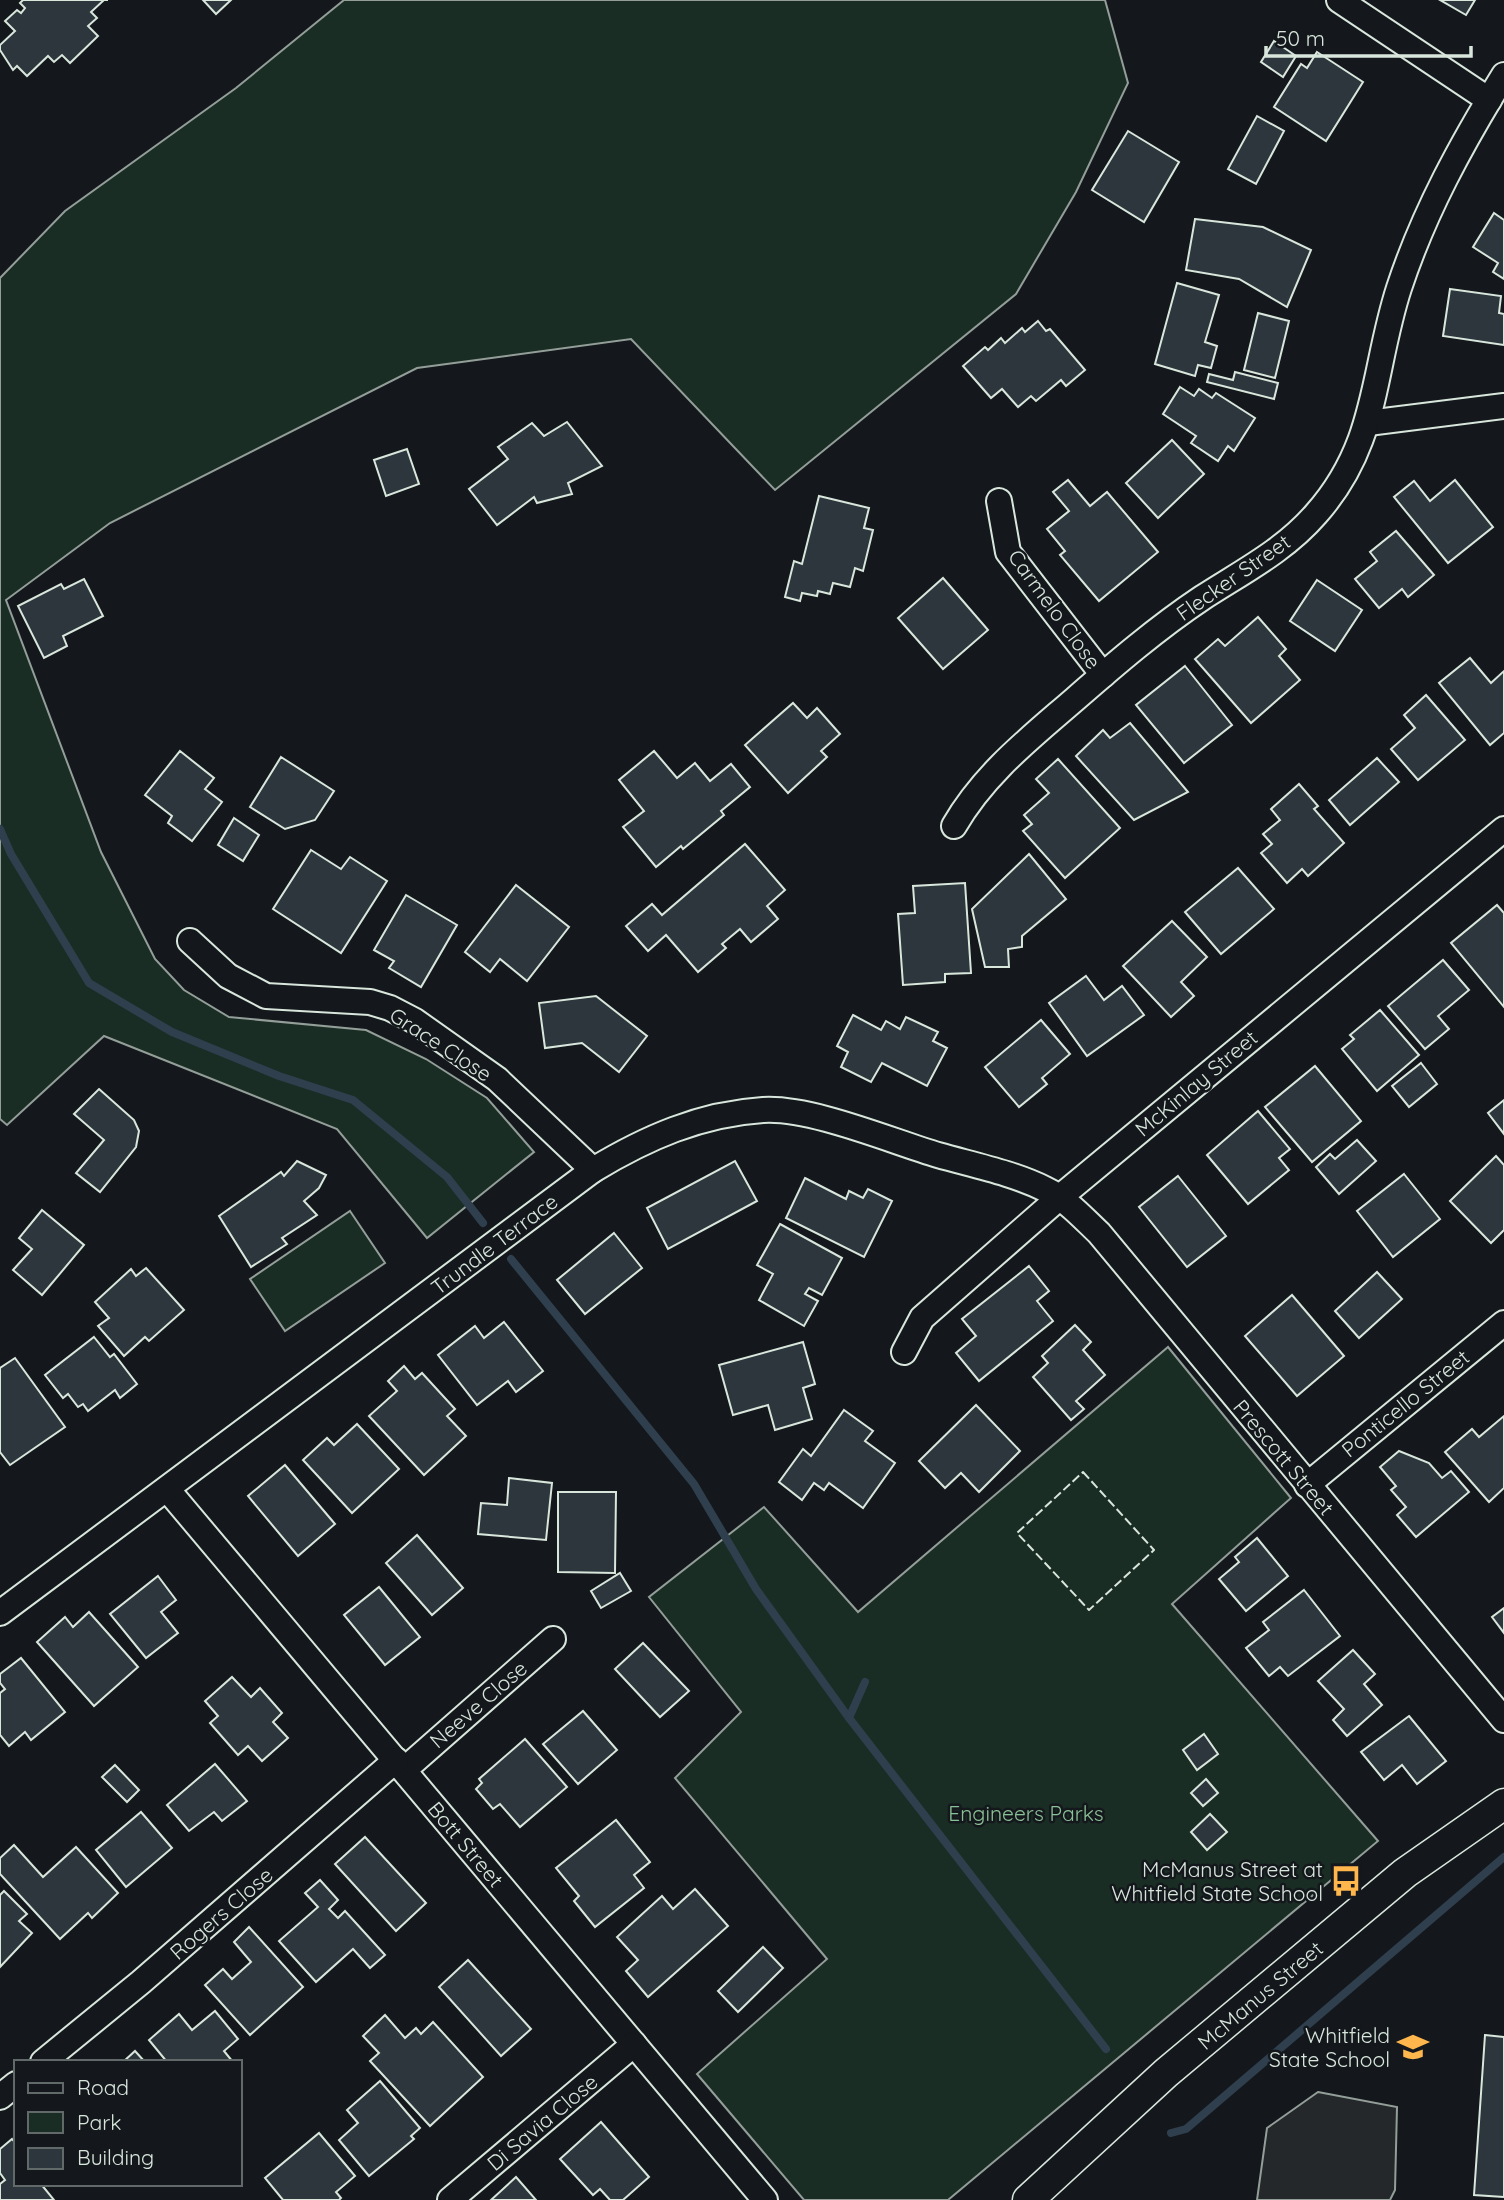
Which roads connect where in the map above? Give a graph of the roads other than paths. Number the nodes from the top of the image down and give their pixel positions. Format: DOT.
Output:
graph roads {
  1 [pos="1339,0"];
  2 [pos="1504,75"];
  3 [pos="1489,100"];
  4 [pos="1504,407"];
  5 [pos="1368,423"];
  6 [pos="999,501"];
  7 [pos="1103,675"];
  8 [pos="954,826"];
  9 [pos="1504,828"];
  10 [pos="190,941"];
  11 [pos="593,1170"];
  12 [pos="1060,1197"];
  13 [pos="1504,1323"];
  14 [pos="904,1352"];
  15 [pos="1307,1485"];
  16 [pos="167,1489"];
  17 [pos="0,1613"];
  18 [pos="553,1639"];
  19 [pos="1504,1720"];
  20 [pos="400,1765"];
  21 [pos="1504,1804"];
  22 [pos="634,2044"];
  23 [pos="45,2060"];
  24 [pos="14,2086"];
  25 [pos="0,2097"];
  26 [pos="1034,2198"];
  27 [pos="450,2200"];
  28 [pos="765,2200"];
  1 -- 3 [label="street"];
  2 -- 3 [label="street, Flecker Street"];
  3 -- 5 [label="street, Flecker Street"];
  4 -- 5 [label="street"];
  5 -- 7 [label="street, Flecker Street"];
  6 -- 7 [label="street, Carmelo Close"];
  7 -- 8 [label="street, Flecker Street"];
  9 -- 12 [label="street, McKinlay Street"];
  10 -- 11 [label="street, Grace Close"];
  11 -- 12 [label="street, Trundle Terrace"];
  11 -- 16 [label="street, Trundle Terrace"];
  12 -- 14 [label="street, McKinlay Street"];
  12 -- 15 [label="street, Prescott Street"];
  13 -- 15 [label="street, Ponticello Street"];
  15 -- 19 [label="street, Prescott Street"];
  16 -- 17 [label="street, Trundle Terrace"];
  16 -- 20 [label="street, Bott Street"];
  18 -- 20 [label="street, Neeve Close"];
  20 -- 22 [label="street, Bott Street"];
  20 -- 23 [label="street, Rogers Close"];
  21 -- 26 [label="street, McManus Street"];
  22 -- 27 [label="street, Di Savia Close"];
  22 -- 28 [label="street, Bott Street"];
  24 -- 25 [label="street"];
}
